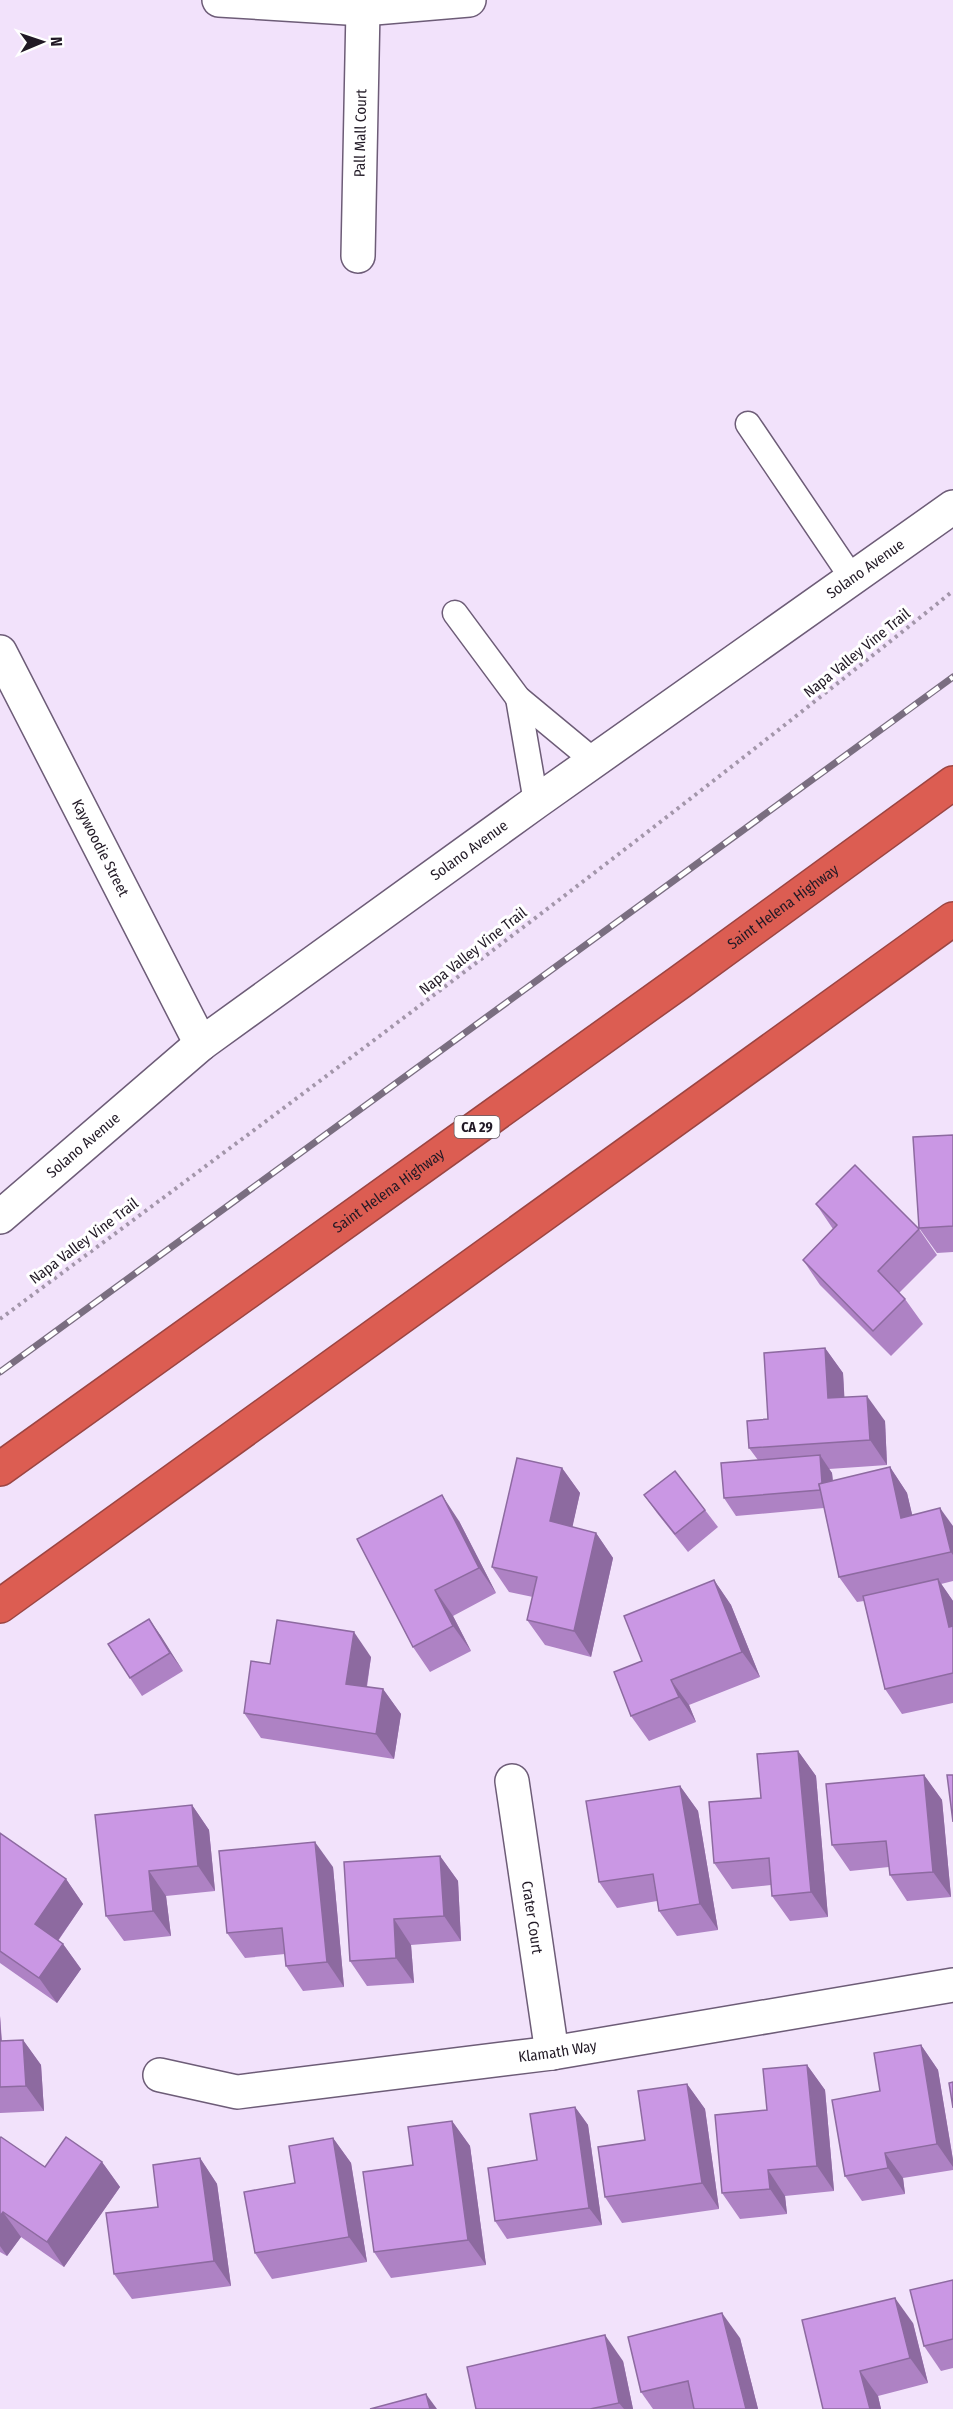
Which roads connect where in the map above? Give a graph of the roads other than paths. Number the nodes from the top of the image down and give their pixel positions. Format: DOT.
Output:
graph roads {
  1 [pos="219,0"];
  2 [pos="469,0"];
  3 [pos="363,9"];
  4 [pos="358,256"];
  5 [pos="748,424"];
  6 [pos="953,507"];
  7 [pos="852,579"];
  8 [pos="455,613"];
  9 [pos="0,652"];
  10 [pos="518,698"];
  11 [pos="594,761"];
  12 [pos="953,783"];
  13 [pos="536,802"];
  14 [pos="953,919"];
  15 [pos="201,1044"];
  16 [pos="2,1211"];
  17 [pos="0,1469"];
  18 [pos="0,1606"];
  19 [pos="512,1781"];
  20 [pos="953,1985"];
  21 [pos="552,2053"];
  22 [pos="160,2075"];
  1 -- 3 [label="street"];
  2 -- 3 [label="street"];
  3 -- 4 [label="street, Pall Mall Court"];
  5 -- 7 [label="lane"];
  6 -- 7 [label="street, Solano Avenue"];
  7 -- 11 [label="street, Solano Avenue"];
  8 -- 10 [label="lane"];
  9 -- 15 [label="street, Kaywoodie Street"];
  10 -- 11 [label="lane"];
  10 -- 13 [label="lane"];
  11 -- 13 [label="street, Solano Avenue"];
  12 -- 17 [label="highway, Saint Helena Highway / CA 29"];
  13 -- 15 [label="street, Solano Avenue"];
  14 -- 18 [label="highway"];
  15 -- 16 [label="street, Solano Avenue"];
  19 -- 21 [label="street, Crater Court"];
  20 -- 21 [label="street, Klamath Way"];
  21 -- 22 [label="street, Klamath Way"];
}
